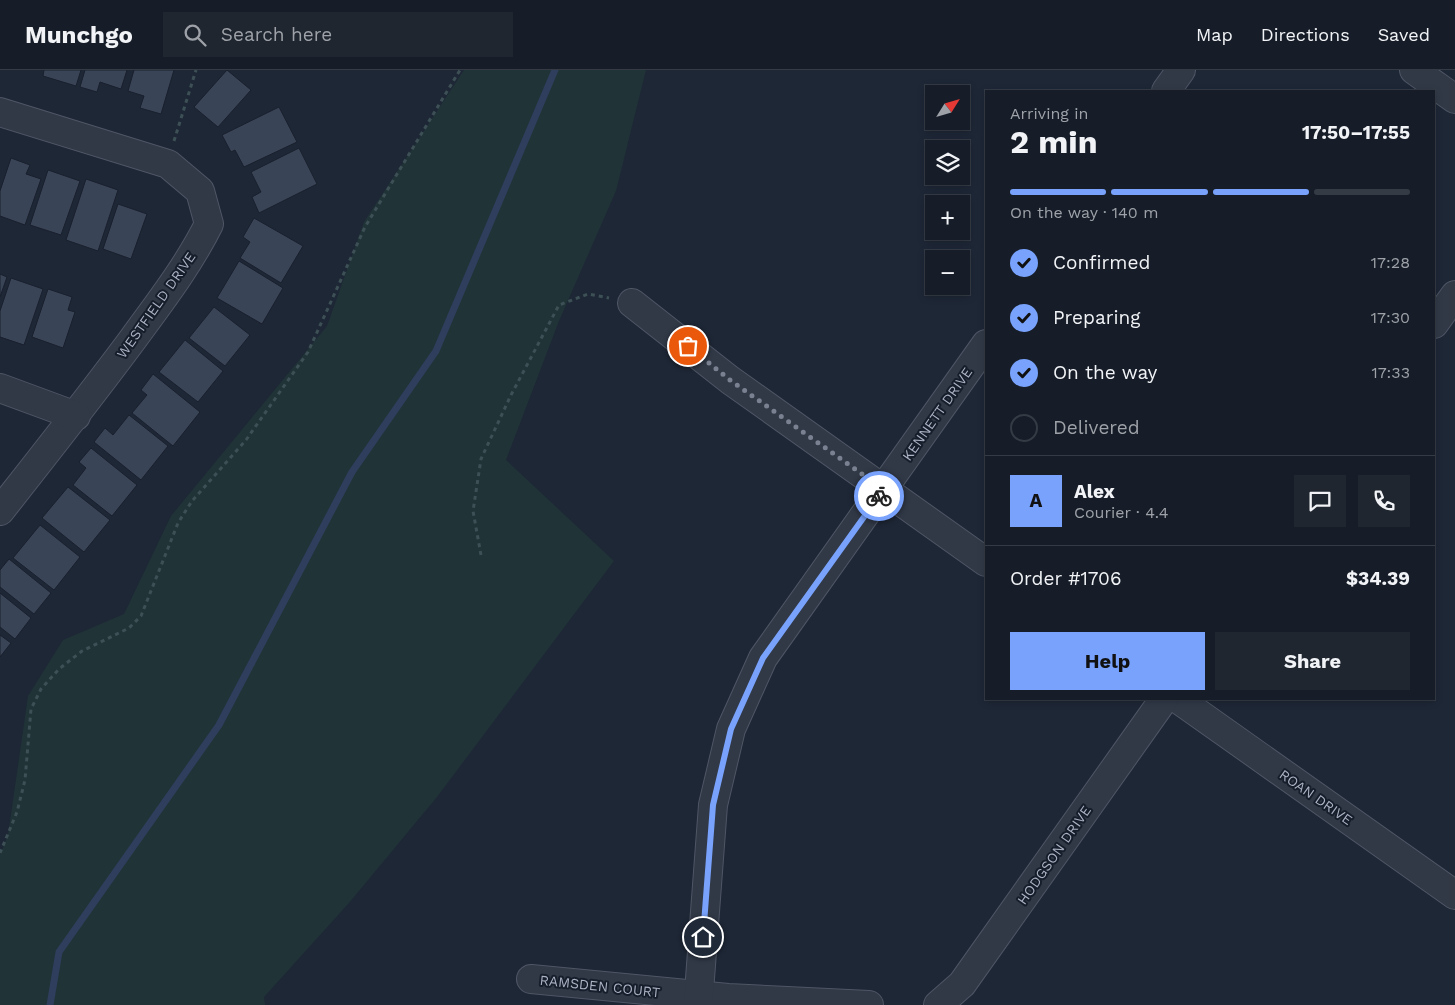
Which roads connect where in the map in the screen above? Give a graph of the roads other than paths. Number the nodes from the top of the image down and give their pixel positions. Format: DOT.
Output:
graph roads {
  1 [pos="1181,70"];
  2 [pos="1414,70"];
  3 [pos="1167,90"];
  4 [pos="1455,99"];
  5 [pos="0,112"];
  6 [pos="1455,295"];
  7 [pos="632,303"];
  8 [pos="1435,323"];
  9 [pos="985,345"];
  10 [pos="0,388"];
  11 [pos="76,416"];
  12 [pos="883,489"];
  13 [pos="0,511"];
  14 [pos="985,561"];
  15 [pos="1163,700"];
  16 [pos="1179,700"];
  17 [pos="1452,885"];
  18 [pos="531,979"];
  19 [pos="698,1000"];
  20 [pos="869,1005"];
  21 [pos="938,1005"];
  1 -- 3 [label="street"];
  2 -- 4 [label="street"];
  5 -- 11 [label="street, WESTFIELD DRIVE"];
  6 -- 8 [label="street"];
  7 -- 12 [label="street"];
  9 -- 12 [label="street, KENNETT DRIVE"];
  10 -- 11 [label="street"];
  11 -- 13 [label="street, WESTFIELD DRIVE"];
  12 -- 14 [label="street"];
  12 -- 19 [label="street, KENNETT DRIVE"];
  15 -- 21 [label="street, HODGSON DRIVE"];
  16 -- 17 [label="street, ROAN DRIVE"];
  18 -- 19 [label="street, RAMSDEN COURT"];
  19 -- 20 [label="street"];
}
